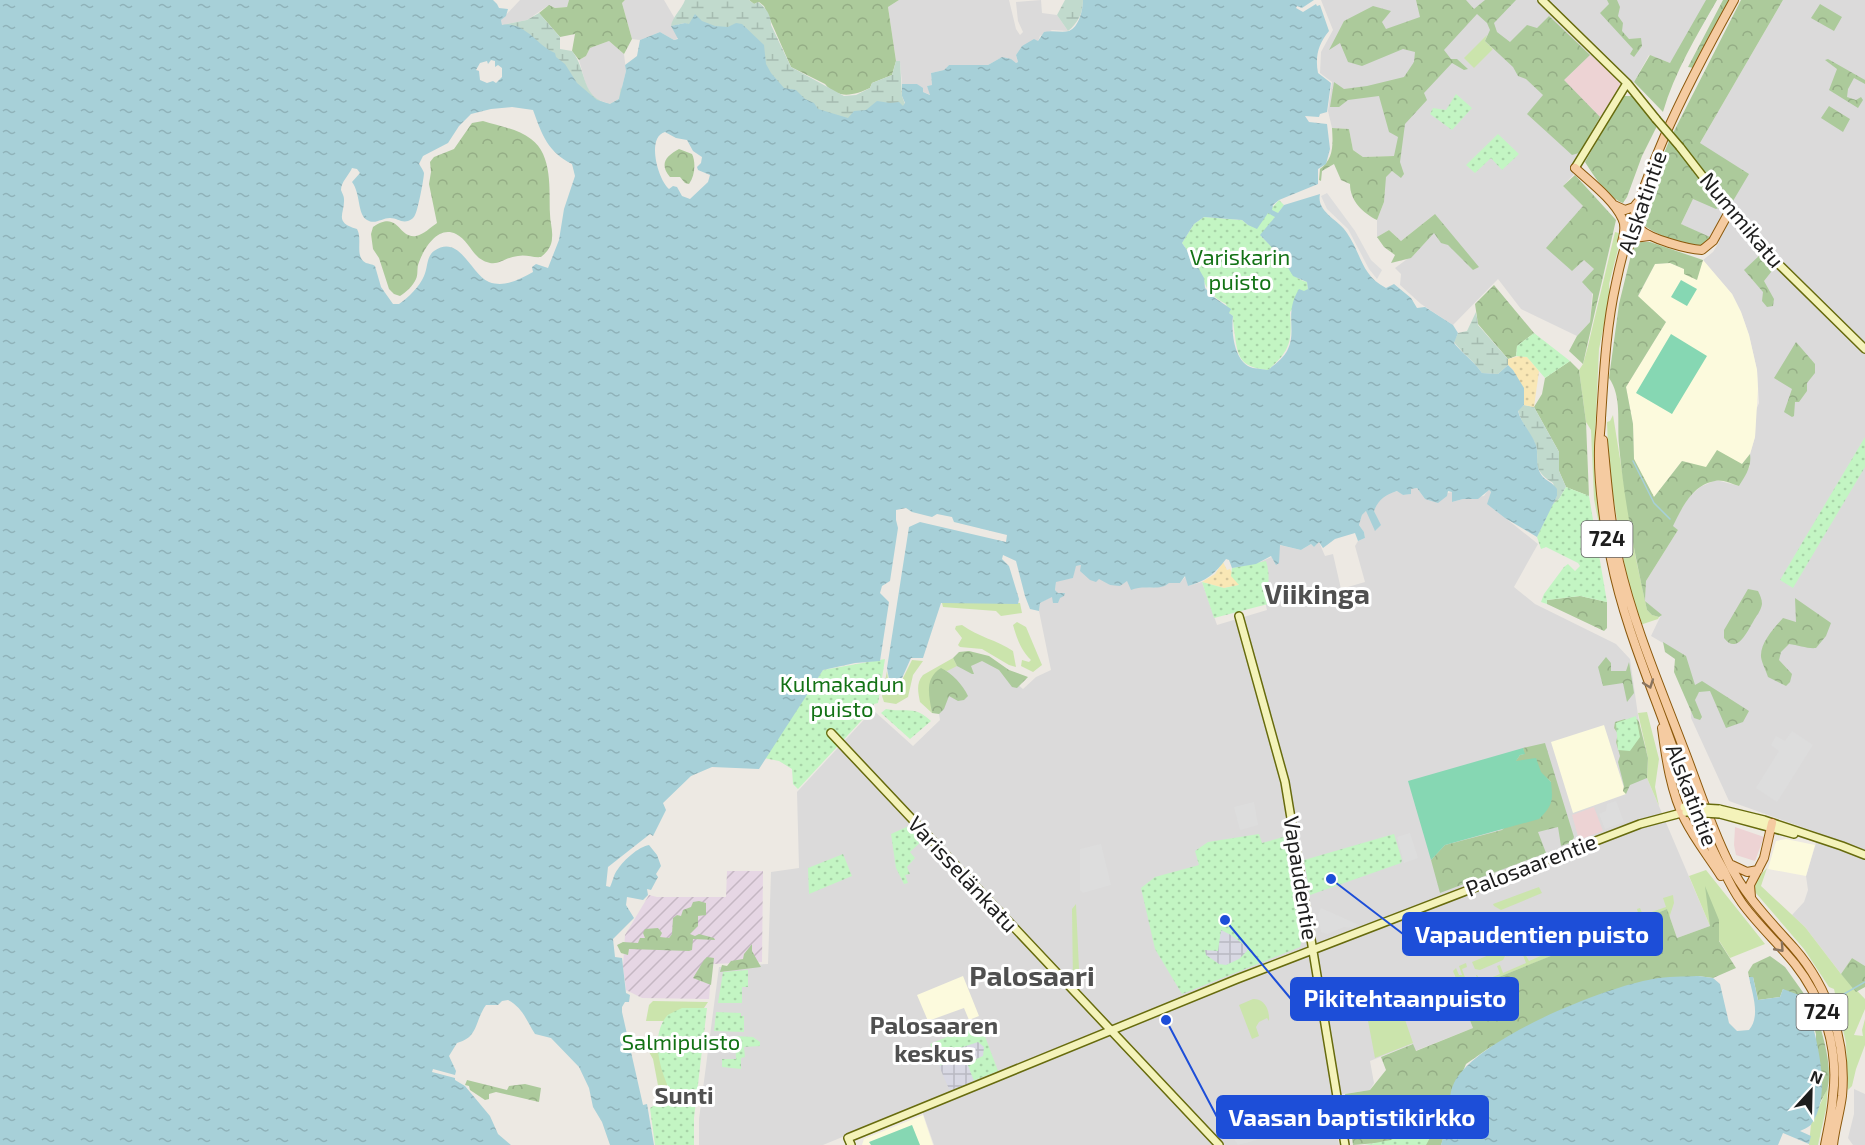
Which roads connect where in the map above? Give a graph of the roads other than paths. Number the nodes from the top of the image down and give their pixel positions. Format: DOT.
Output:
graph roads {
  1 [pos="1542,0"];
  2 [pos="1734,0"];
  3 [pos="1627,83"];
  4 [pos="1575,168"];
  5 [pos="1639,200"];
  6 [pos="1612,205"];
  7 [pos="1729,212"];
  8 [pos="1634,214"];
  9 [pos="1655,237"];
  10 [pos="1615,285"];
  11 [pos="1613,302"];
  12 [pos="1865,349"];
  13 [pos="1601,419"];
  14 [pos="1239,616"];
  15 [pos="1660,712"];
  16 [pos="831,733"];
  17 [pos="1680,811"];
  18 [pos="1772,826"];
  19 [pos="1865,855"];
  20 [pos="1729,864"];
  21 [pos="1758,870"];
  22 [pos="1751,898"];
  23 [pos="1742,903"];
  24 [pos="1313,951"];
  25 [pos="1112,1031"];
  26 [pos="850,1141"];
  27 [pos="1830,1144"];
  28 [pos="1219,1145"];
  29 [pos="1345,1145"];
  1 -- 3 [label="street, Nummikatu"];
  2 -- 5 [label="main road, Alskatintie / 724"];
  3 -- 4 [label="street"];
  3 -- 7 [label="street, Nummikatu, bridge"];
  4 -- 6 [label="main road"];
  5 -- 6 [label="main road"];
  5 -- 8 [label="main road, Alskatintie / 724"];
  6 -- 10 [label="main road"];
  7 -- 9 [label="main road"];
  7 -- 12 [label="street, Nummikatu"];
  8 -- 9 [label="main road"];
  8 -- 10 [label="main road, Alskatintie / 724"];
  9 -- 11 [label="main road"];
  10 -- 11 [label="main road, Alskatintie / 724"];
  11 -- 13 [label="main road, Alskatintie / 724"];
  13 -- 15 [label="main road, Alskatintie / 724, one-way"];
  13 -- 20 [label="main road, Alskatintie / 724"];
  14 -- 24 [label="street, Vapaudentie"];
  15 -- 17 [label="main road"];
  15 -- 23 [label="main road, Alskatintie / 724"];
  16 -- 25 [label="street, Varisselänkatu"];
  17 -- 18 [label="street, Palosaarentie, bridge"];
  17 -- 23 [label="main road"];
  17 -- 24 [label="street, Palosaarentie"];
  18 -- 19 [label="street, Palosaarentie"];
  18 -- 21 [label="main road"];
  20 -- 21 [label="main road"];
  20 -- 22 [label="main road, Alskatintie / 724"];
  21 -- 22 [label="main road"];
  22 -- 27 [label="main road, Alskatintie / 724"];
  23 -- 27 [label="main road, Alskatintie / 724, one-way"];
  24 -- 25 [label="street, Palosaarentie"];
  24 -- 29 [label="street, Vapaudentie"];
  25 -- 26 [label="street, Palosaarentie"];
  25 -- 28 [label="street, Varisselänkatu"];
}
